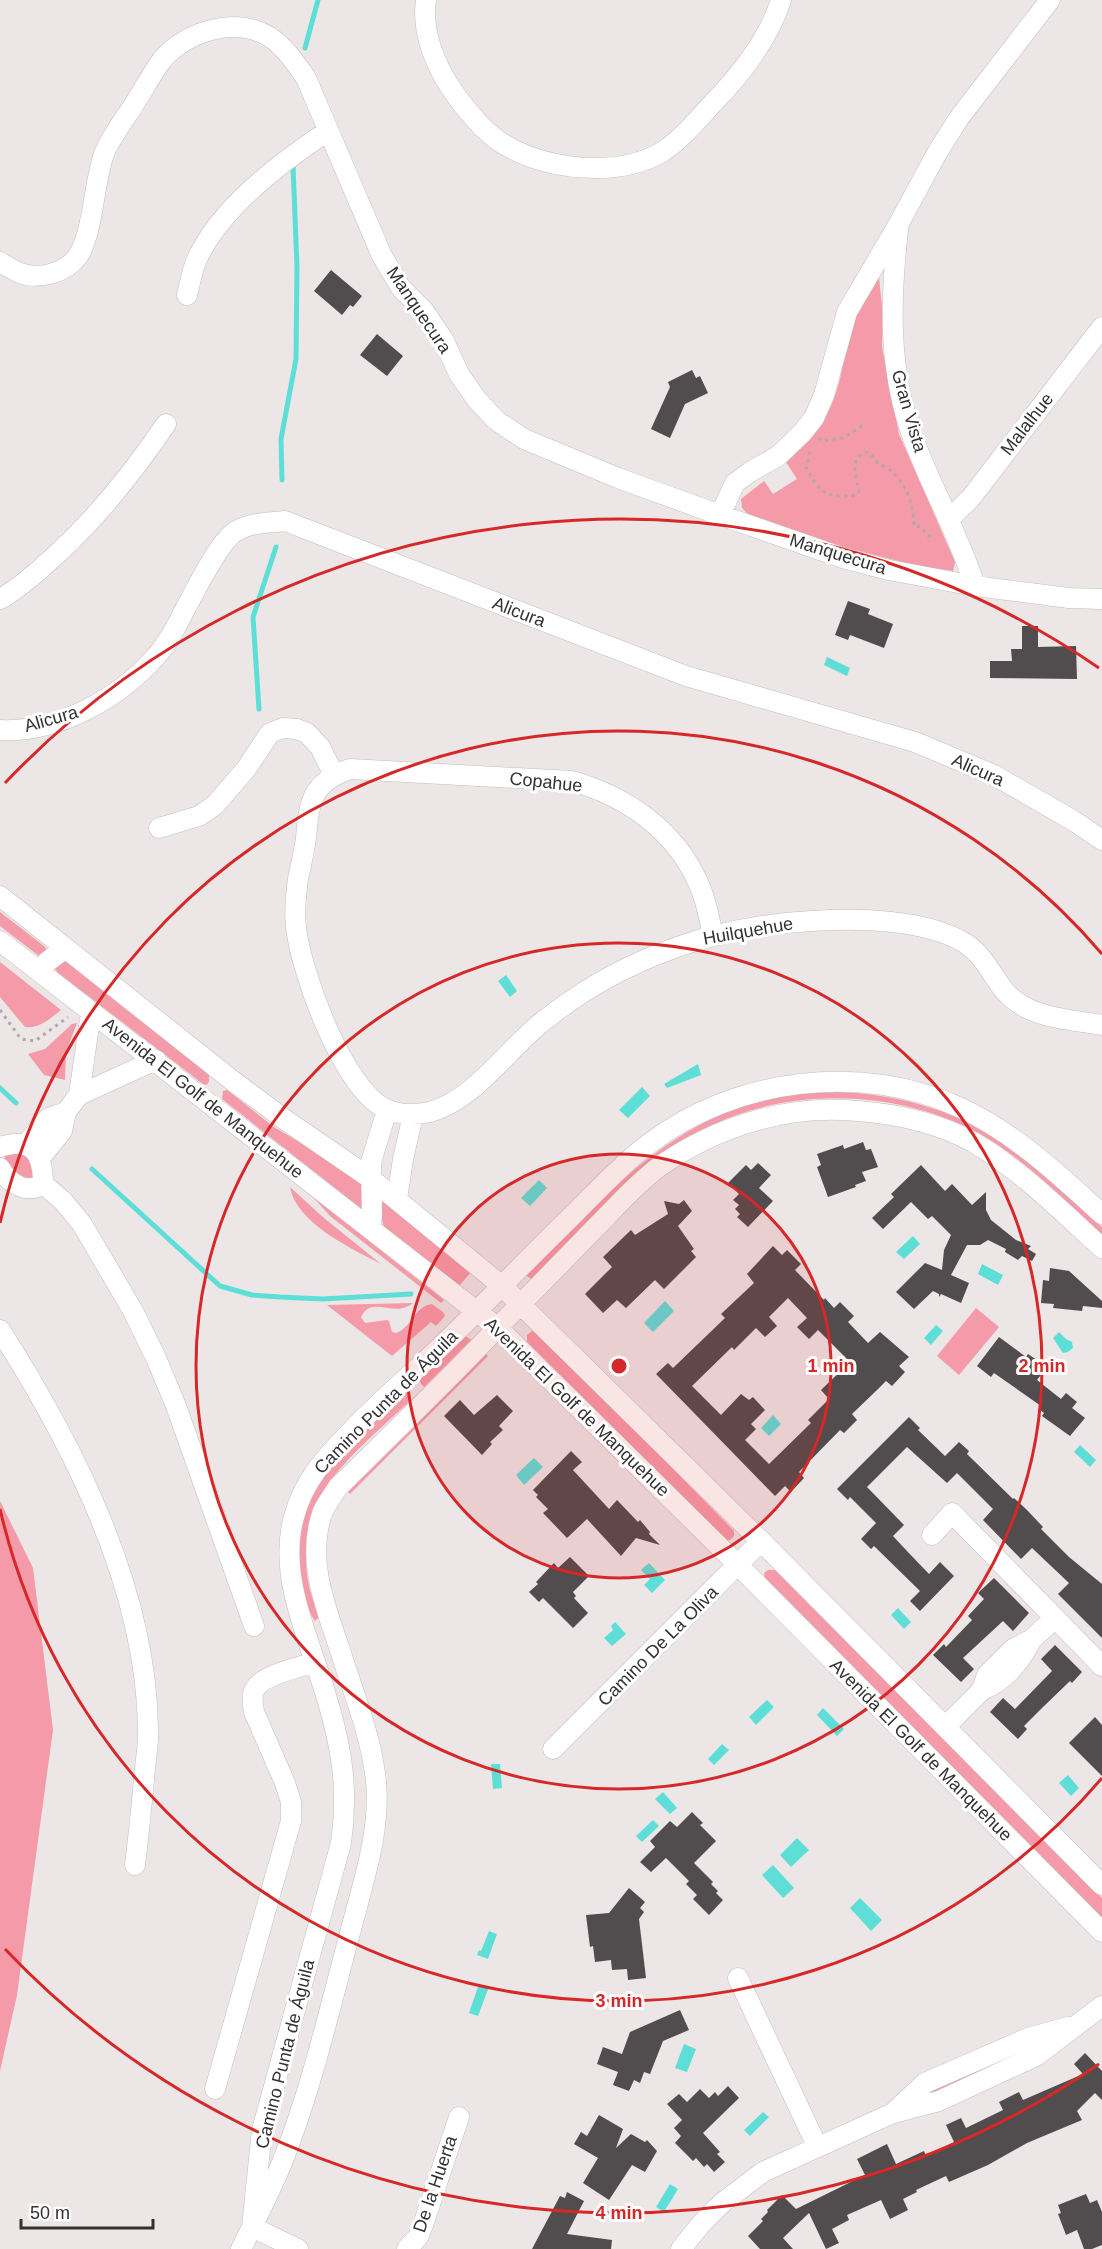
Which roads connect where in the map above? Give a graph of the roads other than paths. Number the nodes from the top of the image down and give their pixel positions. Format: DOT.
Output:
graph roads {
  1 [pos="426,0"];
  2 [pos="781,0"];
  3 [pos="1050,0"];
  4 [pos="328,131"];
  5 [pos="898,225"];
  6 [pos="0,262"];
  7 [pos="187,295"];
  8 [pos="1102,327"];
  9 [pos="166,424"];
  10 [pos="720,515"];
  11 [pos="952,525"];
  12 [pos="975,586"];
  13 [pos="0,598"];
  14 [pos="1102,599"];
  15 [pos="0,730"];
  16 [pos="334,775"];
  17 [pos="159,828"];
  18 [pos="1102,840"];
  19 [pos="0,896"];
  20 [pos="713,936"];
  21 [pos="0,941"];
  22 [pos="65,948"];
  23 [pos="41,972"];
  24 [pos="82,1013"];
  25 [pos="1102,1025"];
  26 [pos="156,1060"];
  27 [pos="223,1073"];
  28 [pos="79,1095"];
  29 [pos="204,1099"];
  30 [pos="387,1110"];
  31 [pos="66,1112"];
  32 [pos="413,1115"];
  33 [pos="26,1144"];
  34 [pos="0,1147"];
  35 [pos="40,1158"];
  36 [pos="0,1168"];
  37 [pos="370,1178"];
  38 [pos="43,1185"];
  39 [pos="397,1200"];
  40 [pos="1102,1214"];
  41 [pos="370,1228"];
  42 [pos="1102,1248"];
  43 [pos="502,1286"];
  44 [pos="521,1304"];
  45 [pos="477,1311"];
  46 [pos="498,1328"];
  47 [pos="0,1330"];
  48 [pos="932,1534"];
  49 [pos="761,1541"];
  50 [pos="738,1565"];
  51 [pos="1055,1618"];
  52 [pos="254,1626"];
  53 [pos="315,1662"];
  54 [pos="1102,1666"];
  55 [pos="946,1726"];
  56 [pos="553,1749"];
  57 [pos="135,1864"];
  58 [pos="1102,1885"];
  59 [pos="1102,1932"];
  60 [pos="738,1978"];
  61 [pos="1102,2006"];
  62 [pos="215,2089"];
  63 [pos="459,2117"];
  64 [pos="262,2130"];
  65 [pos="817,2146"];
  66 [pos="285,2156"];
  67 [pos="252,2227"];
  68 [pos="241,2249"];
  69 [pos="298,2249"];
  70 [pos="407,2249"];
  71 [pos="681,2249"];
  1 -- 2 [label="street"];
  3 -- 5 [label="street, Gran Vista"];
  4 -- 6 [label="street, Manquecura"];
  4 -- 7 [label="street"];
  4 -- 10 [label="street, Manquecura"];
  5 -- 10 [label="street, Gran Vista"];
  5 -- 11 [label="street, Gran Vista"];
  8 -- 11 [label="street, Malalhue"];
  9 -- 13 [label="street"];
  10 -- 12 [label="street, Manquecura"];
  11 -- 12 [label="street, Gran Vista"];
  12 -- 14 [label="street, Manquecura"];
  15 -- 18 [label="street, Alicura"];
  16 -- 17 [label="street"];
  16 -- 20 [label="street, Copahue"];
  16 -- 30 [label="street"];
  19 -- 22 [label="street, Avenida El Golf de Manquehue"];
  20 -- 25 [label="street, Huilquehue"];
  20 -- 32 [label="street, Huilquehue"];
  21 -- 23 [label="street, Avenida El Golf de Manquehue"];
  22 -- 23 [label="street"];
  22 -- 27 [label="street, Avenida El Golf de Manquehue"];
  23 -- 24 [label="street, Avenida El Golf de Manquehue"];
  24 -- 26 [label="street, Avenida El Golf de Manquehue"];
  24 -- 28 [label="street"];
  26 -- 28 [label="street"];
  26 -- 29 [label="street, Avenida El Golf de Manquehue"];
  27 -- 29 [label="street"];
  27 -- 37 [label="street, Avenida El Golf de Manquehue"];
  28 -- 31 [label="street"];
  29 -- 41 [label="street, Avenida El Golf de Manquehue"];
  30 -- 32 [label="street, Huilquehue"];
  30 -- 37 [label="street"];
  31 -- 33 [label="street"];
  31 -- 35 [label="street"];
  32 -- 39 [label="street"];
  33 -- 34 [label="street"];
  33 -- 35 [label="street"];
  35 -- 38 [label="street"];
  36 -- 38 [label="street"];
  37 -- 39 [label="street, Avenida El Golf de Manquehue"];
  37 -- 41 [label="street"];
  38 -- 52 [label="street"];
  39 -- 43 [label="street, Avenida El Golf de Manquehue"];
  40 -- 43 [label="street, Camino Punta de Águila"];
  41 -- 45 [label="street, Avenida El Golf de Manquehue"];
  42 -- 44 [label="street, Camino Punta de Águila"];
  43 -- 44 [label="street, Avenida El Golf de Manquehue"];
  43 -- 45 [label="street, Camino Punta de Águila"];
  44 -- 46 [label="street, Camino Punta de Águila"];
  44 -- 49 [label="street, Avenida El Golf de Manquehue"];
  45 -- 46 [label="street, Avenida El Golf de Manquehue"];
  45 -- 53 [label="street, Camino Punta de Águila"];
  46 -- 50 [label="street, Avenida El Golf de Manquehue"];
  46 -- 66 [label="street, Camino Punta de Águila"];
  47 -- 57 [label="street"];
  48 -- 51 [label="street"];
  49 -- 50 [label="street, Camino De La Oliva"];
  49 -- 55 [label="street, Avenida El Golf de Manquehue"];
  50 -- 56 [label="street, Camino De La Oliva"];
  50 -- 59 [label="street, Avenida El Golf de Manquehue"];
  51 -- 54 [label="street"];
  51 -- 55 [label="street"];
  53 -- 62 [label="street"];
  53 -- 64 [label="street, Camino Punta de Águila"];
  55 -- 58 [label="street, Avenida El Golf de Manquehue"];
  60 -- 65 [label="street"];
  61 -- 65 [label="street"];
  63 -- 70 [label="street, De la Huerta"];
  64 -- 66 [label="street"];
  64 -- 67 [label="street, Camino Punta de Águila"];
  65 -- 71 [label="street"];
  66 -- 67 [label="street, Camino Punta de Águila"];
  67 -- 68 [label="street"];
  67 -- 69 [label="street"];
}
